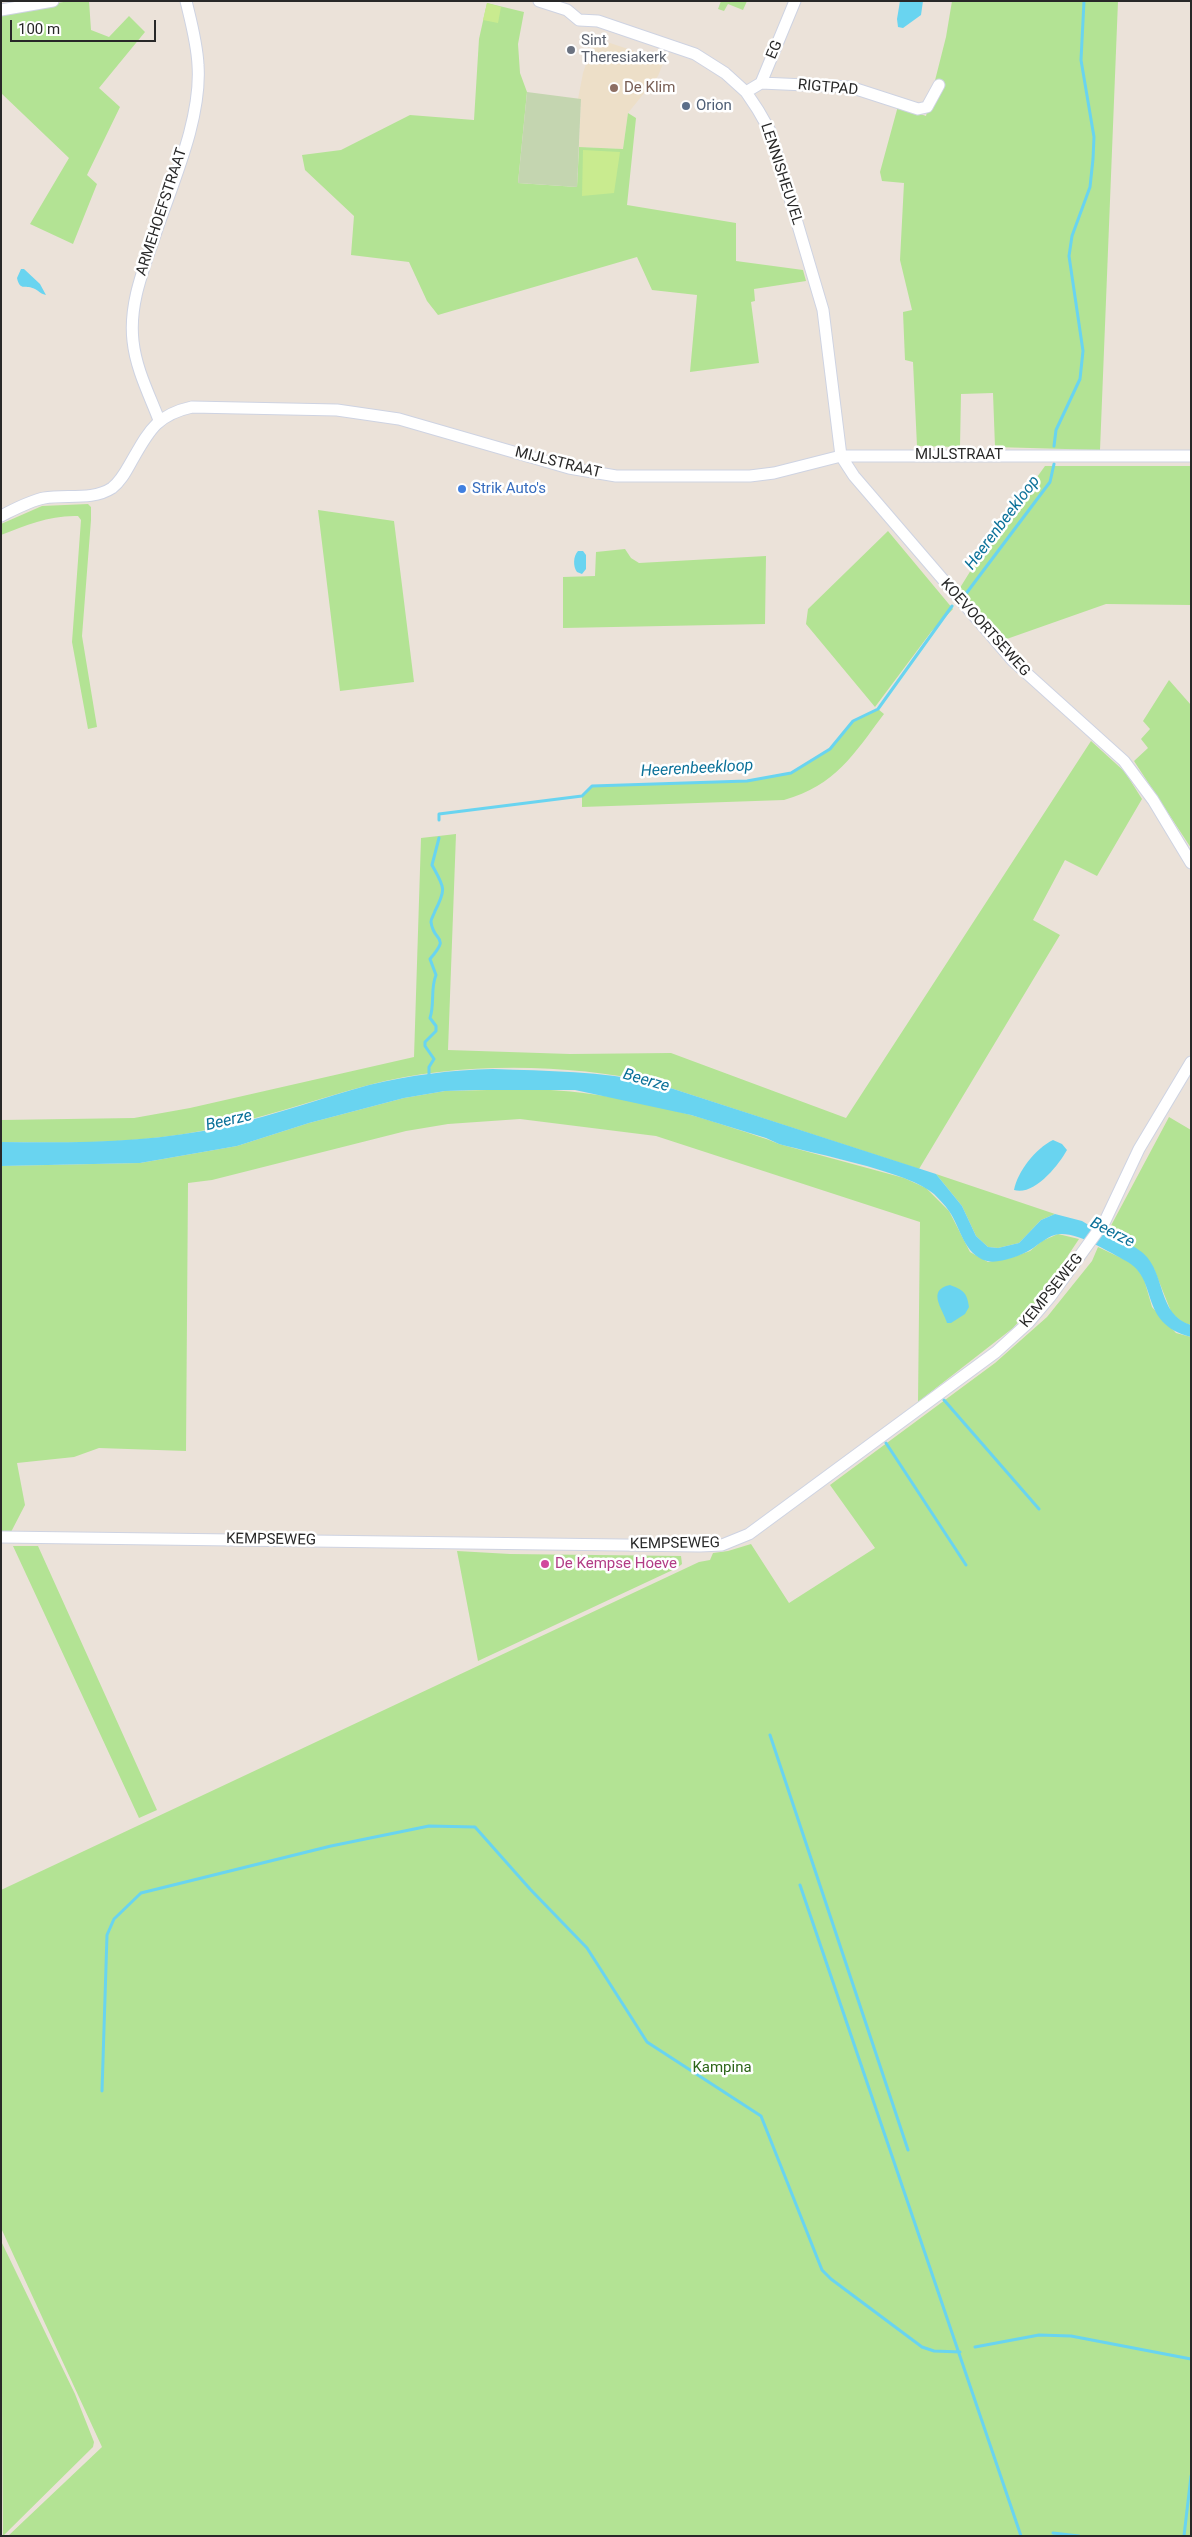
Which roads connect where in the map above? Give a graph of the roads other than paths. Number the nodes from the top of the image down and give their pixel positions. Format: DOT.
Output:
graph roads {
  1 [pos="53,1"];
  2 [pos="186,1"];
  3 [pos="540,1"];
  4 [pos="795,1"];
  5 [pos="1,10"];
  6 [pos="761,83"];
  7 [pos="938,85"];
  8 [pos="746,92"];
  9 [pos="159,420"];
  10 [pos="841,456"];
  11 [pos="1191,456"];
  12 [pos="1,516"];
  13 [pos="1191,863"];
  14 [pos="1191,1062"];
  15 [pos="1,1537"];
  1 -- 5 [label="street"];
  2 -- 9 [label="street, ARMEHOEFSTRAAT"];
  3 -- 8 [label="street, LENNISHEUVEL"];
  4 -- 6 [label="street, EG"];
  6 -- 7 [label="street, RIGTPAD"];
  6 -- 8 [label="street"];
  8 -- 10 [label="street, LENNISHEUVEL"];
  9 -- 10 [label="street, MIJLSTRAAT"];
  9 -- 12 [label="street, MIJLSTRAAT"];
  10 -- 11 [label="street, MIJLSTRAAT"];
  10 -- 13 [label="street, KOEVOORTSEWEG"];
  14 -- 15 [label="street, KEMPSEWEG"];
}
